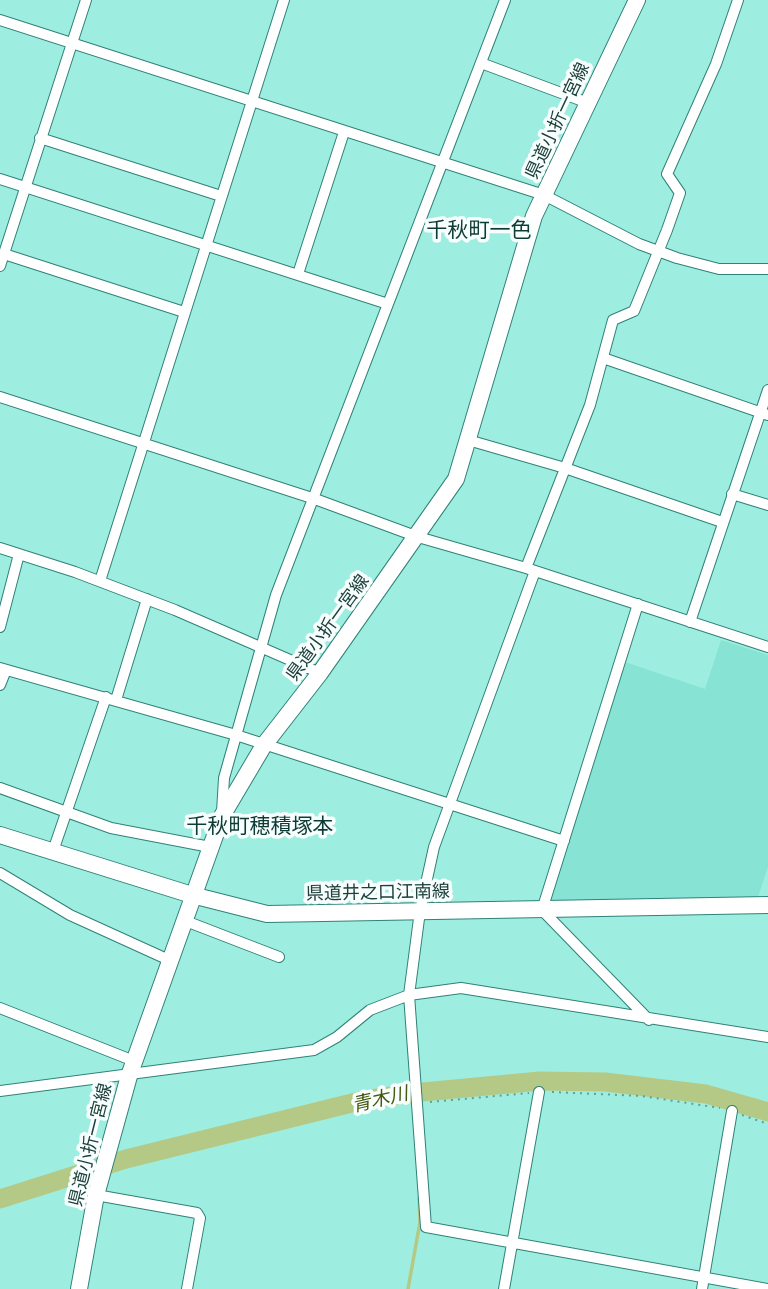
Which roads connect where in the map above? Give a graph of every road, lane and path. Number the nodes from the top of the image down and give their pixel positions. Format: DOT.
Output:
graph roads {
  1 [pos="86,0"];
  2 [pos="284,0"];
  3 [pos="505,0"];
  4 [pos="637,0"];
  5 [pos="738,0"];
  6 [pos="0,20"];
  7 [pos="74,44"];
  8 [pos="481,63"];
  9 [pos="251,102"];
  10 [pos="588,103"];
  11 [pos="344,132"];
  12 [pos="40,138"];
  13 [pos="442,164"];
  14 [pos="0,179"];
  15 [pos="25,187"];
  16 [pos="544,195"];
  17 [pos="221,196"];
  18 [pos="206,244"];
  19 [pos="657,251"];
  20 [pos="4,254"];
  21 [pos="0,266"];
  22 [pos="768,270"];
  23 [pos="298,274"];
  24 [pos="388,304"];
  25 [pos="184,312"];
  26 [pos="603,358"];
  27 [pos="768,390"];
  28 [pos="0,397"];
  29 [pos="764,414"];
  30 [pos="468,440"];
  31 [pos="142,444"];
  32 [pos="565,468"];
  33 [pos="732,494"];
  34 [pos="315,499"];
  35 [pos="768,505"];
  36 [pos="722,522"];
  37 [pos="418,537"];
  38 [pos="0,548"];
  39 [pos="19,554"];
  40 [pos="530,570"];
  41 [pos="100,581"];
  42 [pos="147,599"];
  43 [pos="638,604"];
  44 [pos="690,621"];
  45 [pos="0,627"];
  46 [pos="261,646"];
  47 [pos="768,647"];
  48 [pos="3,669"];
  49 [pos="320,673"];
  50 [pos="0,685"];
  51 [pos="111,698"];
  52 [pos="236,736"];
  53 [pos="264,745"];
  54 [pos="0,788"];
  55 [pos="450,806"];
  56 [pos="65,814"];
  57 [pos="222,816"];
  58 [pos="0,835"];
  59 [pos="564,841"];
  60 [pos="210,847"];
  61 [pos="52,852"];
  62 [pos="0,873"];
  63 [pos="192,895"];
  64 [pos="768,905"];
  65 [pos="542,910"];
  66 [pos="420,911"];
  67 [pos="183,920"];
  68 [pos="279,957"];
  69 [pos="169,960"];
  70 [pos="408,995"];
  71 [pos="0,1009"];
  72 [pos="649,1020"];
  73 [pos="768,1037"];
  74 [pos="131,1068"];
  75 [pos="0,1091"];
  76 [pos="539,1092"];
  77 [pos="418,1102"];
  78 [pos="732,1111"];
  79 [pos="768,1124"];
  80 [pos="98,1189"];
  81 [pos="512,1242"];
  82 [pos="703,1283"];
  83 [pos="79,1289"];
  84 [pos="187,1289"];
  85 [pos="504,1289"];
  86 [pos="768,1289"];
  1 -- 7 [label="street"];
  2 -- 9 [label="street"];
  3 -- 8 [label="street"];
  4 -- 10 [label="main road, 県道小折一宮線"];
  5 -- 19 [label="street"];
  6 -- 7 [label="street"];
  7 -- 9 [label="street"];
  7 -- 12 [label="street"];
  8 -- 10 [label="street"];
  8 -- 13 [label="street"];
  9 -- 11 [label="street"];
  9 -- 17 [label="street"];
  10 -- 16 [label="main road, 県道小折一宮線"];
  11 -- 13 [label="street"];
  11 -- 23 [label="street"];
  12 -- 15 [label="street"];
  12 -- 17 [label="street"];
  13 -- 16 [label="street"];
  13 -- 24 [label="street"];
  14 -- 15 [label="street"];
  15 -- 18 [label="street"];
  15 -- 20 [label="street"];
  16 -- 19 [label="street"];
  16 -- 30 [label="main road, 県道小折一宮線"];
  17 -- 18 [label="street"];
  18 -- 23 [label="street"];
  18 -- 25 [label="street"];
  19 -- 22 [label="street"];
  19 -- 26 [label="street"];
  20 -- 21 [label="street"];
  20 -- 25 [label="street"];
  23 -- 24 [label="street"];
  24 -- 34 [label="street"];
  25 -- 31 [label="street"];
  26 -- 29 [label="street"];
  26 -- 32 [label="street"];
  27 -- 29 [label="street"];
  28 -- 31 [label="street"];
  29 -- 33 [label="street"];
  30 -- 32 [label="street"];
  30 -- 37 [label="main road, 県道小折一宮線"];
  31 -- 34 [label="street"];
  31 -- 41 [label="street"];
  32 -- 36 [label="street"];
  32 -- 40 [label="street"];
  33 -- 35 [label="street"];
  33 -- 36 [label="street"];
  34 -- 37 [label="street"];
  34 -- 46 [label="street"];
  36 -- 44 [label="street"];
  37 -- 40 [label="street"];
  37 -- 49 [label="main road, 県道小折一宮線"];
  38 -- 39 [label="street"];
  39 -- 41 [label="street"];
  39 -- 45 [label="street"];
  40 -- 43 [label="street"];
  40 -- 55 [label="street"];
  41 -- 42 [label="street"];
  42 -- 46 [label="street"];
  42 -- 51 [label="street"];
  43 -- 44 [label="street"];
  43 -- 59 [label="street"];
  44 -- 47 [label="street"];
  46 -- 49 [label="street"];
  46 -- 52 [label="street"];
  48 -- 50 [label="street"];
  48 -- 51 [label="street"];
  49 -- 53 [label="main road, 県道小折一宮線"];
  51 -- 52 [label="street"];
  51 -- 56 [label="street"];
  52 -- 53 [label="street"];
  52 -- 57 [label="street"];
  53 -- 55 [label="street"];
  53 -- 57 [label="main road, 県道小折一宮線"];
  54 -- 56 [label="street"];
  55 -- 59 [label="street"];
  55 -- 66 [label="street"];
  56 -- 60 [label="street"];
  56 -- 61 [label="street"];
  57 -- 60 [label="main road, 県道小折一宮線"];
  58 -- 61 [label="main road, 県道井之口江南線"];
  59 -- 65 [label="street"];
  60 -- 63 [label="main road, 県道小折一宮線"];
  61 -- 63 [label="main road, 県道井之口江南線"];
  62 -- 69 [label="street"];
  63 -- 66 [label="main road, 県道井之口江南線"];
  63 -- 67 [label="main road, 県道小折一宮線"];
  64 -- 65 [label="main road, 県道井之口江南線"];
  65 -- 66 [label="main road, 県道井之口江南線"];
  65 -- 72 [label="street"];
  66 -- 70 [label="street"];
  67 -- 68 [label="street"];
  67 -- 69 [label="main road, 県道小折一宮線"];
  69 -- 74 [label="main road, 県道小折一宮線"];
  70 -- 72 [label="street"];
  70 -- 74 [label="street"];
  70 -- 77 [label="street"];
  71 -- 74 [label="street"];
  72 -- 73 [label="street"];
  74 -- 75 [label="street"];
  74 -- 80 [label="main road, 県道小折一宮線"];
  76 -- 77 [label="path"];
  76 -- 78 [label="path"];
  76 -- 81 [label="street"];
  77 -- 81 [label="street"];
  78 -- 79 [label="path"];
  78 -- 82 [label="street"];
  80 -- 83 [label="main road, 県道小折一宮線"];
  80 -- 84 [label="street"];
  81 -- 82 [label="street"];
  81 -- 85 [label="street"];
  82 -- 86 [label="street"];
}
